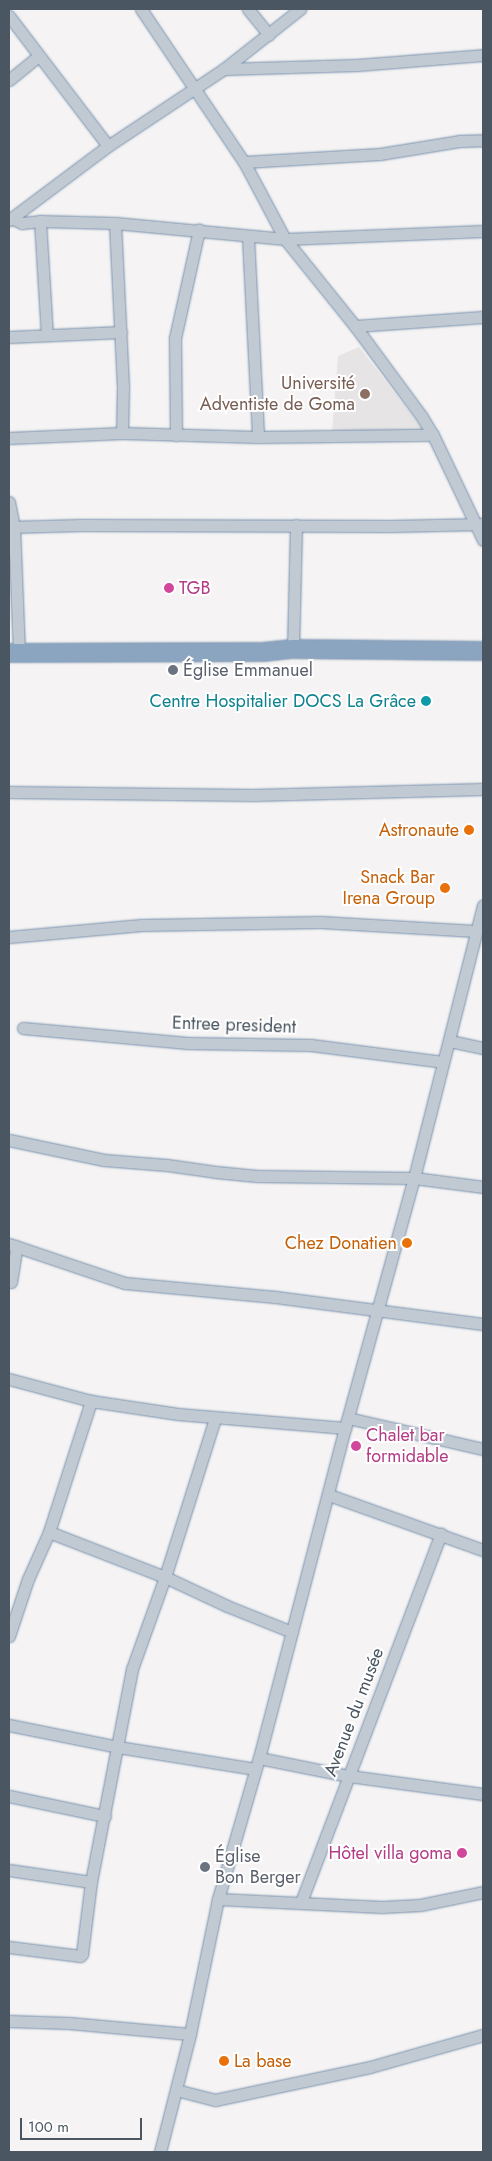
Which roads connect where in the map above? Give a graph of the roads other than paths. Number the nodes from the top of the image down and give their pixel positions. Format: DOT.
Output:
graph roads {
  1 [pos="141,9"];
  2 [pos="248,9"];
  3 [pos="300,9"];
  4 [pos="9,16"];
  5 [pos="269,35"];
  6 [pos="483,55"];
  7 [pos="39,56"];
  8 [pos="224,69"];
  9 [pos="9,80"];
  10 [pos="193,89"];
  11 [pos="483,140"];
  12 [pos="108,146"];
  13 [pos="244,162"];
  14 [pos="10,219"];
  15 [pos="40,221"];
  16 [pos="115,223"];
  17 [pos="199,230"];
  18 [pos="483,231"];
  19 [pos="248,237"];
  20 [pos="285,239"];
  21 [pos="483,317"];
  22 [pos="355,326"];
  23 [pos="121,332"];
  24 [pos="47,335"];
  25 [pos="9,337"];
  26 [pos="122,433"];
  27 [pos="176,434"];
  28 [pos="434,435"];
  29 [pos="258,437"];
  30 [pos="9,438"];
  31 [pos="9,502"];
  32 [pos="479,524"];
  33 [pos="296,525"];
  34 [pos="11,527"];
  35 [pos="483,540"];
  36 [pos="293,649"];
  37 [pos="483,651"];
  38 [pos="14,653"];
  39 [pos="483,789"];
  40 [pos="9,792"];
  41 [pos="483,909"];
  42 [pos="476,931"];
  43 [pos="9,937"];
  44 [pos="23,1028"];
  45 [pos="450,1041"];
  46 [pos="483,1048"];
  47 [pos="444,1062"];
  48 [pos="9,1140"];
  49 [pos="414,1178"];
  50 [pos="483,1187"];
  51 [pos="13,1245"];
  52 [pos="11,1282"];
  53 [pos="378,1309"];
  54 [pos="483,1324"];
  55 [pos="9,1379"];
  56 [pos="91,1401"];
  57 [pos="215,1418"];
  58 [pos="347,1423"];
  59 [pos="483,1449"];
  60 [pos="329,1495"];
  61 [pos="49,1532"];
  62 [pos="441,1534"];
  63 [pos="483,1550"];
  64 [pos="165,1577"];
  65 [pos="292,1632"];
  66 [pos="9,1636"];
  67 [pos="9,1724"];
  68 [pos="118,1748"];
  69 [pos="257,1763"];
  70 [pos="349,1776"];
  71 [pos="482,1791"];
  72 [pos="9,1796"];
  73 [pos="105,1816"];
  74 [pos="9,1870"];
  75 [pos="91,1882"];
  76 [pos="483,1892"];
  77 [pos="218,1899"];
  78 [pos="300,1902"];
  79 [pos="9,1947"];
  80 [pos="9,2021"];
  81 [pos="190,2034"];
  82 [pos="483,2035"];
  83 [pos="176,2090"];
  84 [pos="160,2152"];
  1 -- 10 [label="street"];
  2 -- 5 [label="street"];
  3 -- 5 [label="street"];
  4 -- 7 [label="street"];
  5 -- 8 [label="street"];
  6 -- 8 [label="street"];
  7 -- 9 [label="street"];
  7 -- 12 [label="street"];
  8 -- 10 [label="street"];
  10 -- 12 [label="street"];
  10 -- 13 [label="street"];
  11 -- 13 [label="street"];
  12 -- 14 [label="street"];
  13 -- 20 [label="street"];
  14 -- 15 [label="street"];
  15 -- 16 [label="street"];
  15 -- 24 [label="street"];
  16 -- 17 [label="street"];
  16 -- 23 [label="street"];
  17 -- 19 [label="street"];
  17 -- 27 [label="street"];
  18 -- 20 [label="street"];
  19 -- 20 [label="street"];
  19 -- 29 [label="street"];
  20 -- 22 [label="street"];
  21 -- 22 [label="street"];
  22 -- 28 [label="street"];
  23 -- 24 [label="street"];
  23 -- 26 [label="street"];
  24 -- 25 [label="street"];
  26 -- 27 [label="street"];
  26 -- 30 [label="street"];
  27 -- 29 [label="street"];
  28 -- 29 [label="street"];
  28 -- 32 [label="street"];
  31 -- 34 [label="street"];
  32 -- 33 [label="street"];
  32 -- 35 [label="street"];
  33 -- 34 [label="street"];
  33 -- 36 [label="street"];
  34 -- 38 [label="street"];
  36 -- 37 [label="highway"];
  36 -- 38 [label="highway"];
  39 -- 40 [label="street"];
  41 -- 42 [label="street"];
  42 -- 43 [label="street"];
  42 -- 45 [label="street"];
  44 -- 47 [label="street, Entree president"];
  45 -- 46 [label="street"];
  45 -- 47 [label="street"];
  47 -- 49 [label="street"];
  48 -- 49 [label="street"];
  49 -- 50 [label="street"];
  49 -- 53 [label="street"];
  51 -- 52 [label="street"];
  51 -- 53 [label="street"];
  53 -- 54 [label="street"];
  53 -- 58 [label="street"];
  55 -- 56 [label="street"];
  56 -- 57 [label="street"];
  56 -- 61 [label="street"];
  57 -- 58 [label="street"];
  57 -- 64 [label="street"];
  58 -- 59 [label="street"];
  58 -- 60 [label="street"];
  60 -- 62 [label="street"];
  60 -- 65 [label="street"];
  61 -- 64 [label="street"];
  61 -- 66 [label="street"];
  62 -- 63 [label="street"];
  62 -- 70 [label="street, Avenue du musée"];
  64 -- 65 [label="street"];
  64 -- 68 [label="street"];
  65 -- 69 [label="street"];
  67 -- 68 [label="street"];
  68 -- 69 [label="street"];
  68 -- 73 [label="street"];
  69 -- 70 [label="street"];
  69 -- 77 [label="street"];
  70 -- 71 [label="street"];
  70 -- 78 [label="street, Avenue du musée"];
  72 -- 73 [label="street"];
  73 -- 75 [label="street"];
  74 -- 75 [label="street"];
  75 -- 79 [label="street"];
  76 -- 78 [label="street"];
  77 -- 78 [label="street"];
  77 -- 81 [label="street"];
  80 -- 81 [label="street"];
  81 -- 83 [label="street"];
  82 -- 83 [label="street"];
  83 -- 84 [label="street"];
}
